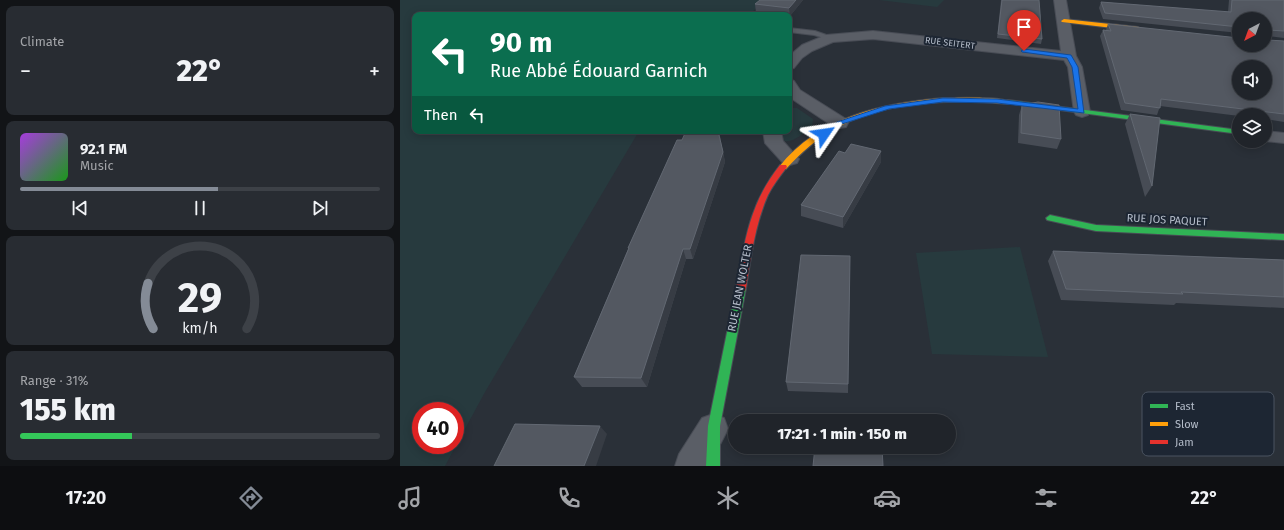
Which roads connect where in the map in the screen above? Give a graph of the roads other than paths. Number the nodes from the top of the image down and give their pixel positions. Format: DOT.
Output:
graph roads {
  1 [pos="1060,0"];
  2 [pos="1064,21"];
  3 [pos="1144,29"];
  4 [pos="792,30"];
  5 [pos="831,38"];
  6 [pos="1069,56"];
  7 [pos="792,61"];
  8 [pos="792,92"];
  9 [pos="1082,112"];
  10 [pos="840,123"];
  11 [pos="1232,131"];
  12 [pos="772,134"];
  13 [pos="1272,137"];
  14 [pos="1284,138"];
  15 [pos="790,159"];
  16 [pos="1050,218"];
  17 [pos="1284,237"];
  18 [pos="714,426"];
  19 [pos="691,466"];
  20 [pos="712,466"];
  1 -- 2 [label="street"];
  2 -- 3 [label="street"];
  2 -- 6 [label="street"];
  4 -- 5 [label="lane"];
  5 -- 6 [label="street, RUE SEITERT"];
  5 -- 7 [label="street"];
  6 -- 9 [label="street"];
  8 -- 10 [label="street"];
  9 -- 10 [label="street, RUE JEAN WOLTER"];
  9 -- 11 [label="street, RUE JEAN WOLTER"];
  10 -- 15 [label="street, RUE JEAN WOLTER"];
  12 -- 15 [label="street"];
  13 -- 14 [label="street"];
  15 -- 18 [label="street, RUE JEAN WOLTER"];
  16 -- 17 [label="street, RUE JOS PAQUET"];
  18 -- 19 [label="street, RUE JEAN WOLTER"];
  18 -- 20 [label="street, RUE JEAN WOLTER"];
}
